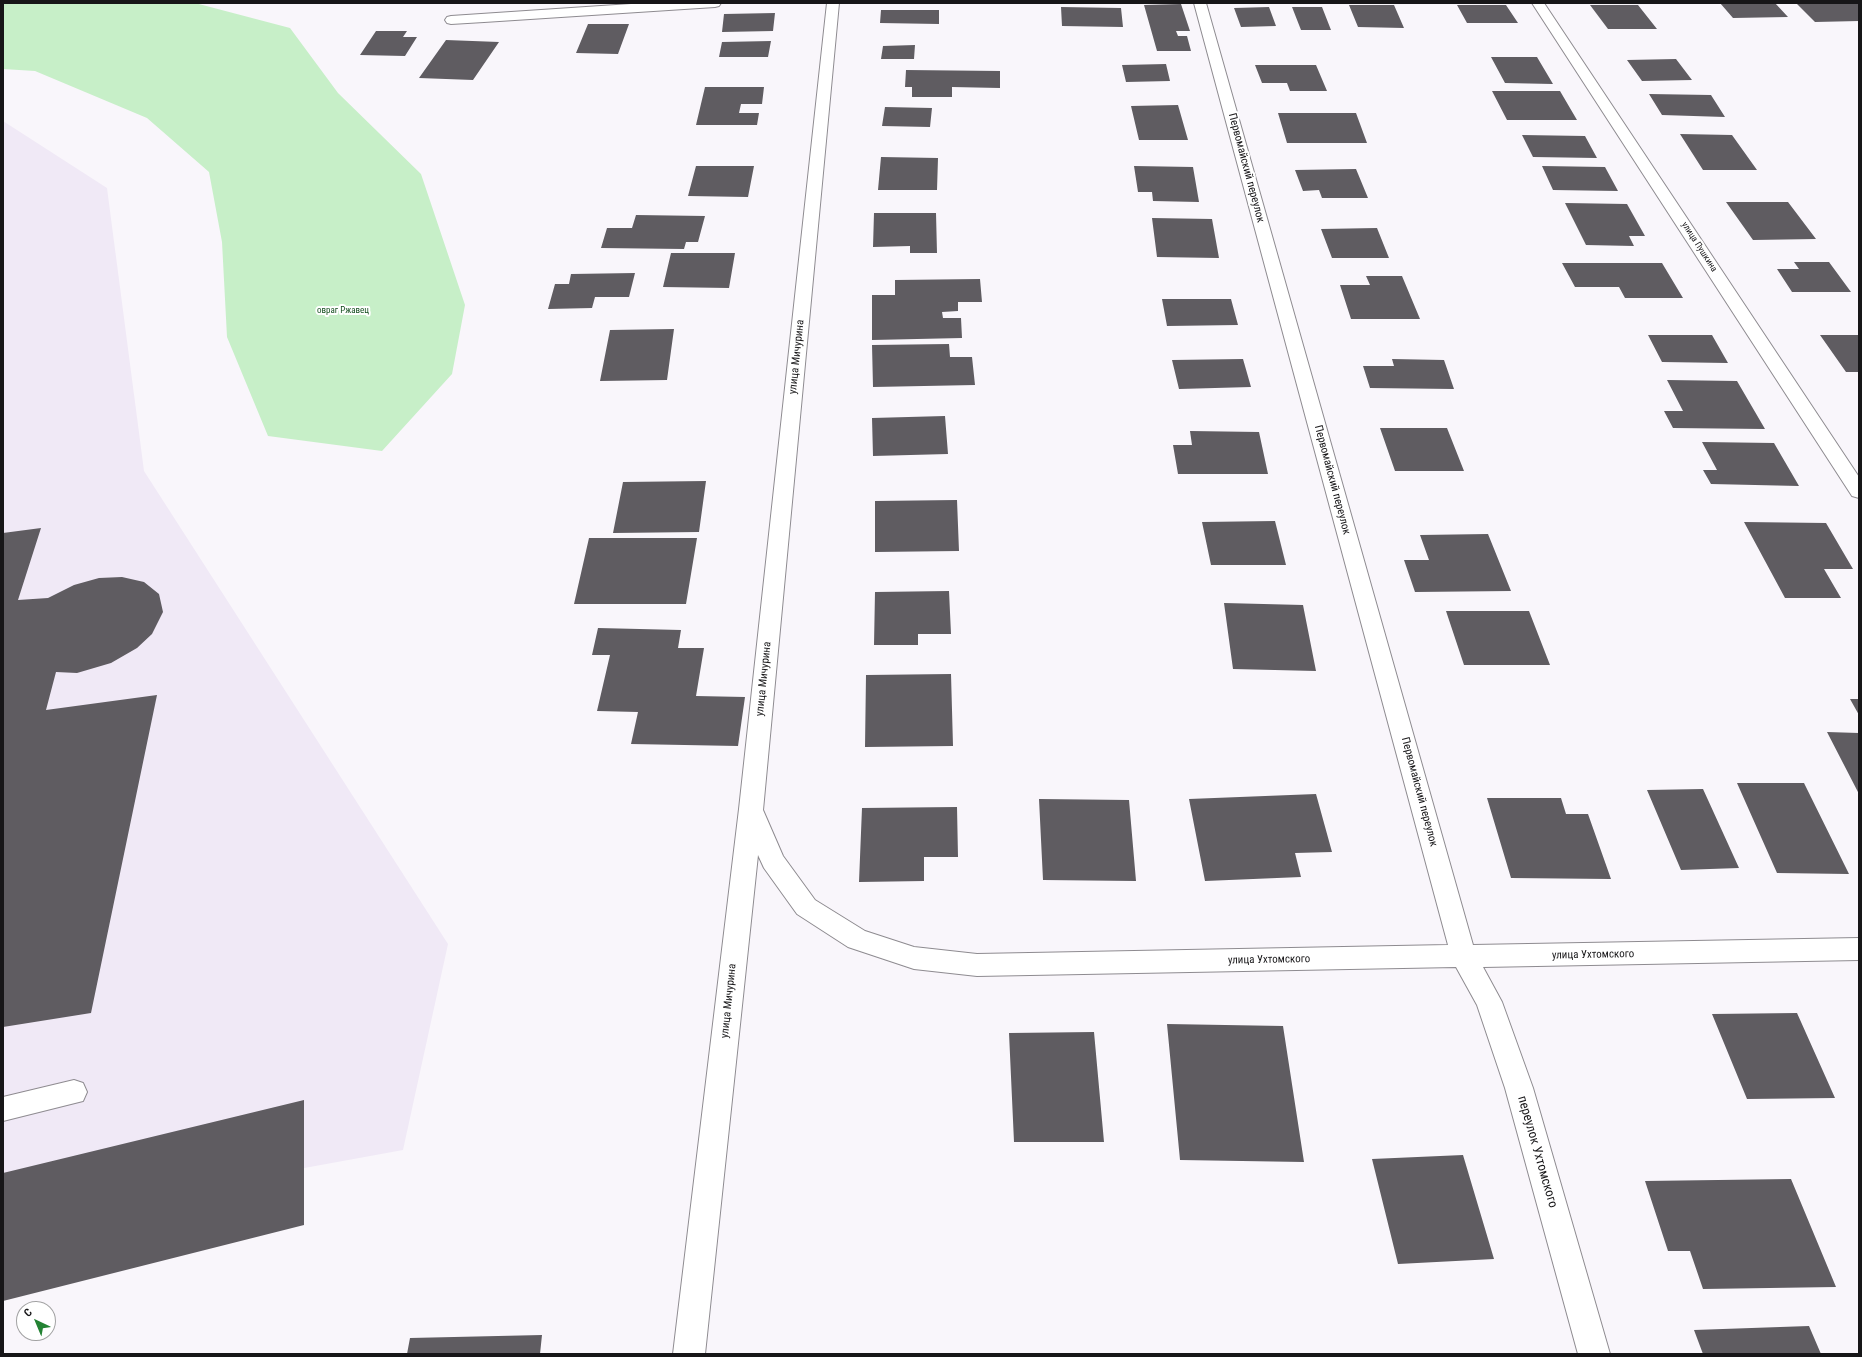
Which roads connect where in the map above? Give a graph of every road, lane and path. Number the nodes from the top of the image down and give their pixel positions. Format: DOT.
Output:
graph roads {
  1 [pos="715,3"];
  2 [pos="833,3"];
  3 [pos="1200,3"];
  4 [pos="1538,3"];
  5 [pos="451,20"];
  6 [pos="1859,492"];
  7 [pos="751,809"];
  8 [pos="1859,949"];
  9 [pos="1464,957"];
  10 [pos="74,1092"];
  11 [pos="3,1109"];
  12 [pos="689,1354"];
  13 [pos="1594,1354"];
  1 -- 5 [label="lane"];
  2 -- 7 [label="street, улица Мичурина"];
  3 -- 9 [label="street, Первомайский переулок"];
  4 -- 6 [label="street, улица Пушкина"];
  7 -- 9 [label="street, улица Ухтомского"];
  7 -- 12 [label="street, улица Мичурина"];
  8 -- 9 [label="street, улица Ухтомского"];
  9 -- 13 [label="street, переулок Ухтомского"];
  10 -- 11 [label="lane"];
}
